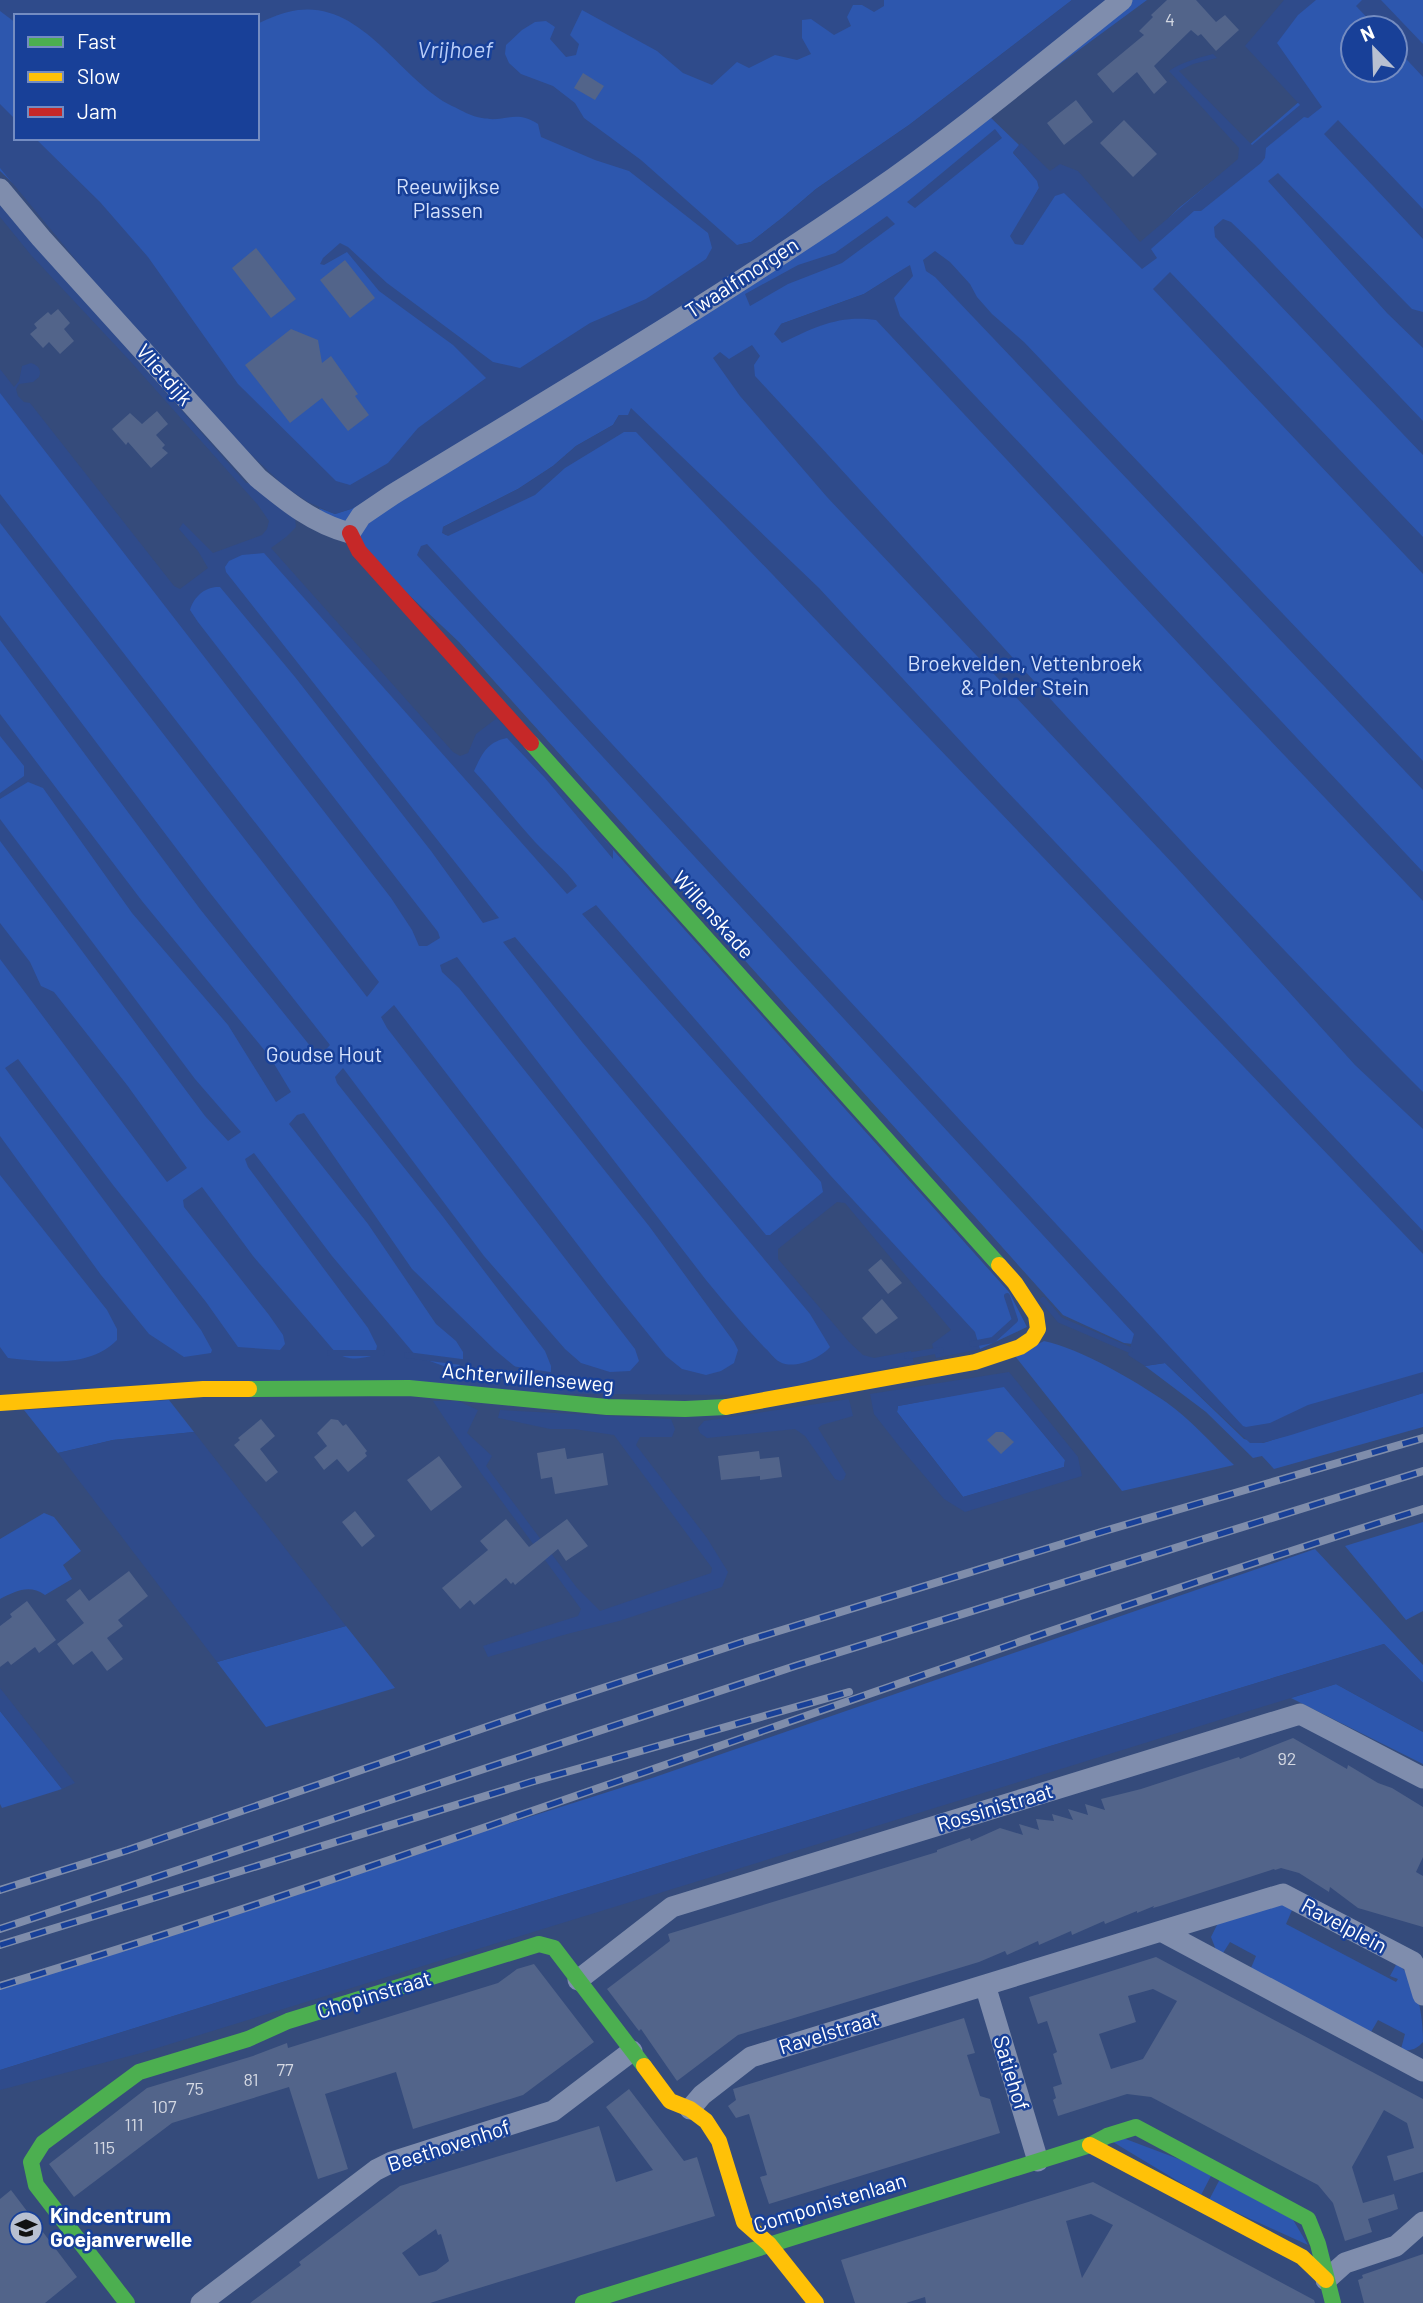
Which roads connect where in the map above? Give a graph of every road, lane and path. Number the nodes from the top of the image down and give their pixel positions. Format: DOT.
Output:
graph roads {
  1 [pos="1122,0"];
  2 [pos="0,189"];
  3 [pos="349,533"];
  4 [pos="1038,1329"];
  5 [pos="0,1403"];
  6 [pos="1423,1779"];
  7 [pos="1201,1919"];
  8 [pos="1161,1931"];
  9 [pos="1204,1955"];
  10 [pos="578,1980"];
  11 [pos="985,1985"];
  12 [pos="1423,1995"];
  13 [pos="632,2051"];
  14 [pos="1418,2062"];
  15 [pos="690,2109"];
  16 [pos="1090,2145"];
  17 [pos="1038,2161"];
  18 [pos="1423,2222"];
  19 [pos="769,2244"];
  20 [pos="1326,2280"];
  21 [pos="204,2302"];
  22 [pos="127,2303"];
  23 [pos="583,2303"];
  24 [pos="816,2303"];
  25 [pos="1333,2303"];
  1 -- 3 [label="street, Twaalfmorgen"];
  2 -- 3 [label="street, Vlietdijk"];
  3 -- 4 [label="street, Willenskade"];
  4 -- 5 [label="street, Achterwillenseweg"];
  6 -- 10 [label="street, Rossinistraat"];
  7 -- 8 [label="street, Ravelplein"];
  7 -- 9 [label="street"];
  7 -- 12 [label="street, Ravelplein"];
  8 -- 9 [label="street"];
  8 -- 11 [label="street, Ravelplein"];
  9 -- 14 [label="street"];
  10 -- 13 [label="street, Chopinstraat"];
  10 -- 22 [label="street, Chopinstraat"];
  11 -- 15 [label="street, Ravelstraat"];
  11 -- 17 [label="street, Satiehof"];
  13 -- 15 [label="street, Chopinstraat"];
  13 -- 21 [label="street, Beethovenhof"];
  15 -- 19 [label="street, Chopinstraat"];
  16 -- 17 [label="street, Componistenlaan"];
  16 -- 20 [label="street"];
  16 -- 20 [label="street, Componistenlaan"];
  17 -- 19 [label="street, Componistenlaan"];
  18 -- 20 [label="street"];
  19 -- 23 [label="street, Componistenlaan"];
  19 -- 24 [label="street, Chopinstraat"];
  20 -- 25 [label="street, Componistenlaan"];
}
